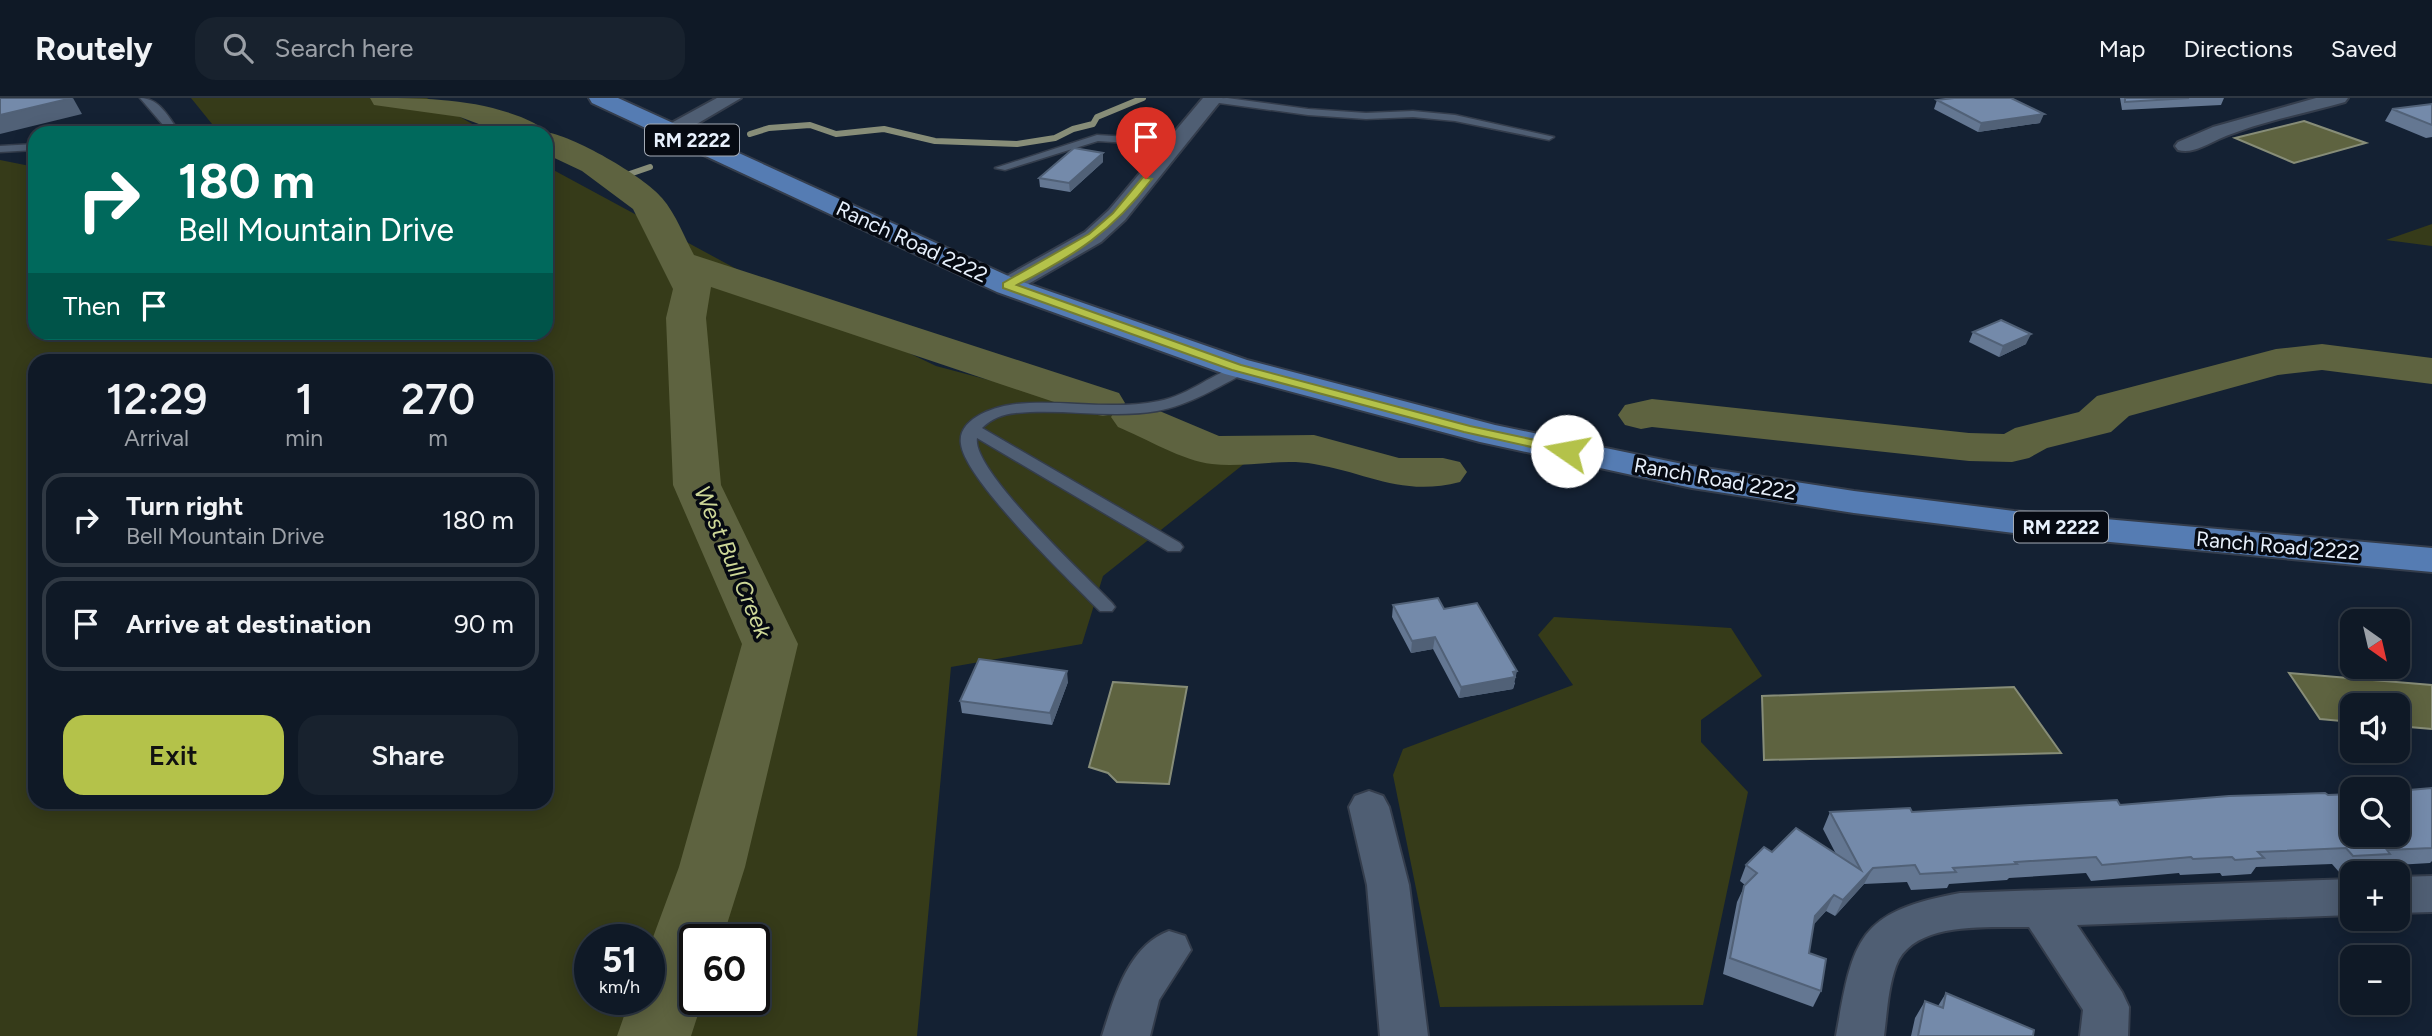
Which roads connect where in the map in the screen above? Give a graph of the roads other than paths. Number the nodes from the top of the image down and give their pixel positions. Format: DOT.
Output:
graph roads {
  1 [pos="145,98"];
  2 [pos="600,98"];
  3 [pos="730,98"];
  4 [pos="2338,98"];
  5 [pos="1212,99"];
  6 [pos="170,126"];
  7 [pos="671,131"];
  8 [pos="1549,137"];
  9 [pos="1176,143"];
  10 [pos="2185,146"];
  11 [pos="28,147"];
  12 [pos="0,149"];
  13 [pos="1001,168"];
  14 [pos="994,280"];
  15 [pos="1242,369"];
  16 [pos="973,429"];
  17 [pos="1174,547"];
  18 [pos="2432,560"];
  19 [pos="1106,607"];
  20 [pos="1369,807"];
  21 [pos="2432,894"];
  22 [pos="2410,895"];
  23 [pos="2340,897"];
  24 [pos="2041,908"];
  25 [pos="1169,950"];
  26 [pos="1126,1036"];
  27 [pos="1404,1036"];
  28 [pos="1860,1036"];
  29 [pos="2104,1036"];
  1 -- 6 [label="lane"];
  2 -- 7 [label="main road, Ranch Road 2222 / RM 2222"];
  3 -- 7 [label="street"];
  4 -- 10 [label="street"];
  5 -- 8 [label="lane"];
  5 -- 9 [label="street"];
  7 -- 14 [label="main road, Ranch Road 2222 / RM 2222"];
  9 -- 13 [label="lane"];
  9 -- 14 [label="street"];
  11 -- 12 [label="lane"];
  14 -- 15 [label="main road, Ranch Road 2222 / RM 2222"];
  15 -- 16 [label="lane"];
  15 -- 18 [label="main road, Ranch Road 2222 / RM 2222"];
  16 -- 17 [label="lane"];
  16 -- 19 [label="lane"];
  20 -- 27 [label="street"];
  21 -- 22 [label="street"];
  23 -- 24 [label="street"];
  24 -- 28 [label="street"];
  24 -- 29 [label="street"];
  25 -- 26 [label="street"];
}
